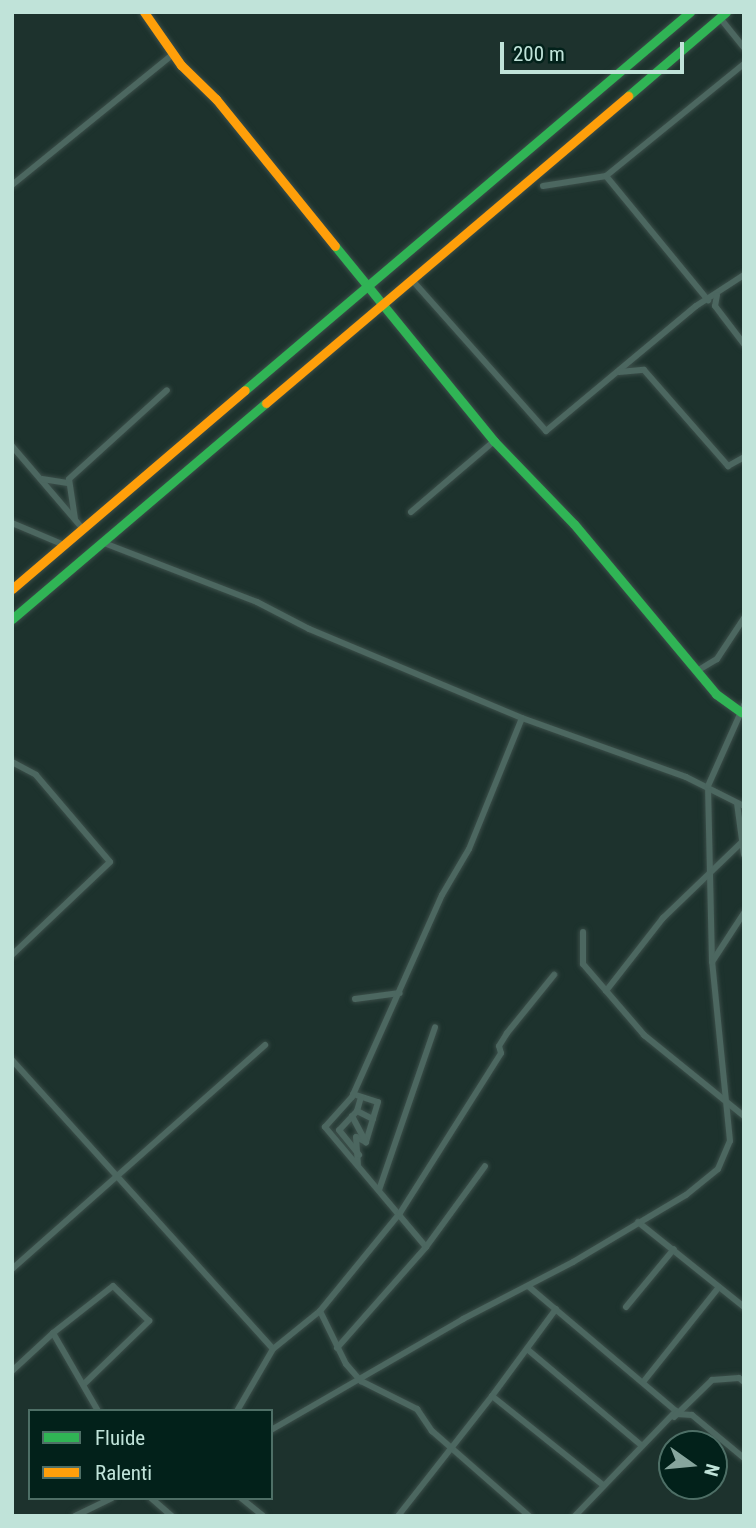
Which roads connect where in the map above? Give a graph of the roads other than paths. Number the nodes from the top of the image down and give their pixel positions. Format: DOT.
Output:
graph roads {
  1 [pos="144,12"];
  2 [pos="690,12"];
  3 [pos="723,15"];
  4 [pos="744,48"];
  5 [pos="173,54"];
  6 [pos="744,64"];
  7 [pos="606,176"];
  8 [pos="12,185"];
  9 [pos="543,186"];
  10 [pos="744,275"];
  11 [pos="411,278"];
  12 [pos="369,287"];
  13 [pos="717,295"];
  14 [pos="708,300"];
  15 [pos="382,302"];
  16 [pos="744,344"];
  17 [pos="617,372"];
  18 [pos="167,390"];
  19 [pos="494,441"];
  20 [pos="12,446"];
  21 [pos="744,457"];
  22 [pos="41,479"];
  23 [pos="68,483"];
  24 [pos="411,512"];
  25 [pos="75,519"];
  26 [pos="12,523"];
  27 [pos="83,529"];
  28 [pos="102,542"];
  29 [pos="64,545"];
  30 [pos="12,589"];
  31 [pos="744,618"];
  32 [pos="12,619"];
  33 [pos="738,626"];
  34 [pos="744,635"];
  35 [pos="697,671"];
  36 [pos="742,709"];
  37 [pos="522,718"];
  38 [pos="12,761"];
  39 [pos="708,786"];
  40 [pos="741,804"];
  41 [pos="742,842"];
  42 [pos="744,855"];
  43 [pos="707,877"];
  44 [pos="744,914"];
  45 [pos="583,932"];
  46 [pos="12,955"];
  47 [pos="712,962"];
  48 [pos="554,975"];
  49 [pos="606,991"];
  50 [pos="400,993"];
  51 [pos="355,999"];
  52 [pos="435,1027"];
  53 [pos="265,1045"];
  54 [pos="12,1060"];
  55 [pos="353,1094"];
  56 [pos="362,1097"];
  57 [pos="726,1101"];
  58 [pos="354,1114"];
  59 [pos="744,1116"];
  60 [pos="373,1119"];
  61 [pos="366,1142"];
  62 [pos="361,1157"];
  63 [pos="358,1165"];
  64 [pos="485,1166"];
  65 [pos="118,1178"];
  66 [pos="379,1189"];
  67 [pos="400,1213"];
  68 [pos="638,1223"];
  69 [pos="426,1247"];
  70 [pos="674,1249"];
  71 [pos="12,1269"];
  72 [pos="528,1286"];
  73 [pos="719,1287"];
  74 [pos="626,1307"];
  75 [pos="744,1307"];
  76 [pos="556,1309"];
  77 [pos="320,1311"];
  78 [pos="54,1333"];
  79 [pos="337,1348"];
  80 [pos="273,1349"];
  81 [pos="527,1349"];
  82 [pos="12,1371"];
  83 [pos="361,1381"];
  84 [pos="645,1381"];
  85 [pos="744,1382"];
  86 [pos="84,1384"];
  87 [pos="492,1396"];
  88 [pos="97,1409"];
  89 [pos="238,1409"];
  90 [pos="677,1414"];
  91 [pos="667,1424"];
  92 [pos="273,1429"];
  93 [pos="641,1445"];
  94 [pos="453,1449"];
  95 [pos="744,1458"];
  96 [pos="603,1485"];
  97 [pos="108,1500"];
  98 [pos="153,1500"];
  99 [pos="243,1500"];
  100 [pos="75,1516"];
  101 [pos="172,1516"];
  102 [pos="263,1516"];
  103 [pos="398,1516"];
  104 [pos="530,1516"];
  105 [pos="575,1516"];
  1 -- 5 [label="main road"];
  2 -- 12 [label="main road"];
  3 -- 4 [label="street"];
  3 -- 11 [label="main road"];
  5 -- 8 [label="street"];
  5 -- 12 [label="main road"];
  6 -- 7 [label="street"];
  7 -- 9 [label="street"];
  7 -- 14 [label="street"];
  10 -- 13 [label="street"];
  11 -- 15 [label="main road"];
  11 -- 17 [label="street"];
  12 -- 15 [label="main road"];
  12 -- 27 [label="main road"];
  13 -- 14 [label="street"];
  13 -- 16 [label="street"];
  14 -- 17 [label="street"];
  15 -- 19 [label="main road"];
  15 -- 28 [label="main road"];
  17 -- 21 [label="street"];
  18 -- 23 [label="street"];
  19 -- 24 [label="street"];
  19 -- 35 [label="main road"];
  20 -- 22 [label="street"];
  22 -- 23 [label="street"];
  22 -- 25 [label="street"];
  23 -- 25 [label="street"];
  25 -- 27 [label="street"];
  26 -- 29 [label="street"];
  27 -- 29 [label="main road"];
  28 -- 32 [label="main road"];
  28 -- 37 [label="street"];
  29 -- 30 [label="main road"];
  31 -- 33 [label="street"];
  33 -- 34 [label="street"];
  33 -- 35 [label="street"];
  35 -- 36 [label="main road"];
  36 -- 39 [label="street"];
  37 -- 39 [label="street"];
  37 -- 50 [label="street"];
  38 -- 46 [label="street"];
  39 -- 40 [label="street"];
  39 -- 43 [label="street"];
  40 -- 41 [label="street"];
  41 -- 42 [label="street"];
  41 -- 43 [label="street"];
  43 -- 47 [label="street"];
  43 -- 49 [label="street"];
  44 -- 47 [label="street"];
  45 -- 49 [label="street"];
  47 -- 57 [label="street"];
  48 -- 67 [label="street"];
  49 -- 57 [label="street"];
  50 -- 51 [label="street"];
  50 -- 55 [label="street"];
  52 -- 66 [label="street"];
  53 -- 65 [label="street"];
  54 -- 65 [label="street"];
  55 -- 56 [label="street"];
  55 -- 63 [label="street"];
  56 -- 58 [label="street"];
  56 -- 60 [label="street"];
  57 -- 59 [label="street"];
  57 -- 68 [label="street"];
  58 -- 60 [label="street"];
  58 -- 61 [label="street"];
  58 -- 62 [label="street"];
  60 -- 61 [label="street"];
  61 -- 62 [label="street"];
  62 -- 63 [label="street"];
  63 -- 66 [label="street"];
  64 -- 69 [label="street"];
  65 -- 71 [label="street"];
  65 -- 80 [label="street"];
  66 -- 67 [label="street"];
  67 -- 69 [label="street"];
  67 -- 77 [label="street"];
  68 -- 70 [label="street"];
  68 -- 72 [label="street"];
  69 -- 79 [label="street"];
  70 -- 73 [label="street"];
  70 -- 74 [label="street"];
  72 -- 76 [label="street"];
  72 -- 83 [label="street"];
  73 -- 75 [label="street"];
  73 -- 84 [label="street"];
  76 -- 81 [label="street"];
  76 -- 84 [label="street"];
  77 -- 79 [label="street"];
  77 -- 80 [label="street"];
  78 -- 82 [label="street"];
  78 -- 86 [label="street"];
  78 -- 86 [label="street"];
  79 -- 83 [label="street"];
  80 -- 89 [label="street"];
  81 -- 87 [label="street"];
  81 -- 93 [label="street"];
  83 -- 92 [label="street"];
  83 -- 94 [label="street"];
  84 -- 91 [label="street"];
  85 -- 90 [label="street"];
  86 -- 88 [label="street"];
  87 -- 94 [label="street"];
  87 -- 96 [label="street"];
  90 -- 91 [label="street"];
  90 -- 95 [label="street"];
  91 -- 93 [label="street"];
  93 -- 96 [label="street"];
  94 -- 103 [label="street"];
  94 -- 104 [label="street"];
  96 -- 105 [label="street"];
  97 -- 100 [label="street"];
  98 -- 101 [label="street"];
  99 -- 102 [label="street"];
}
